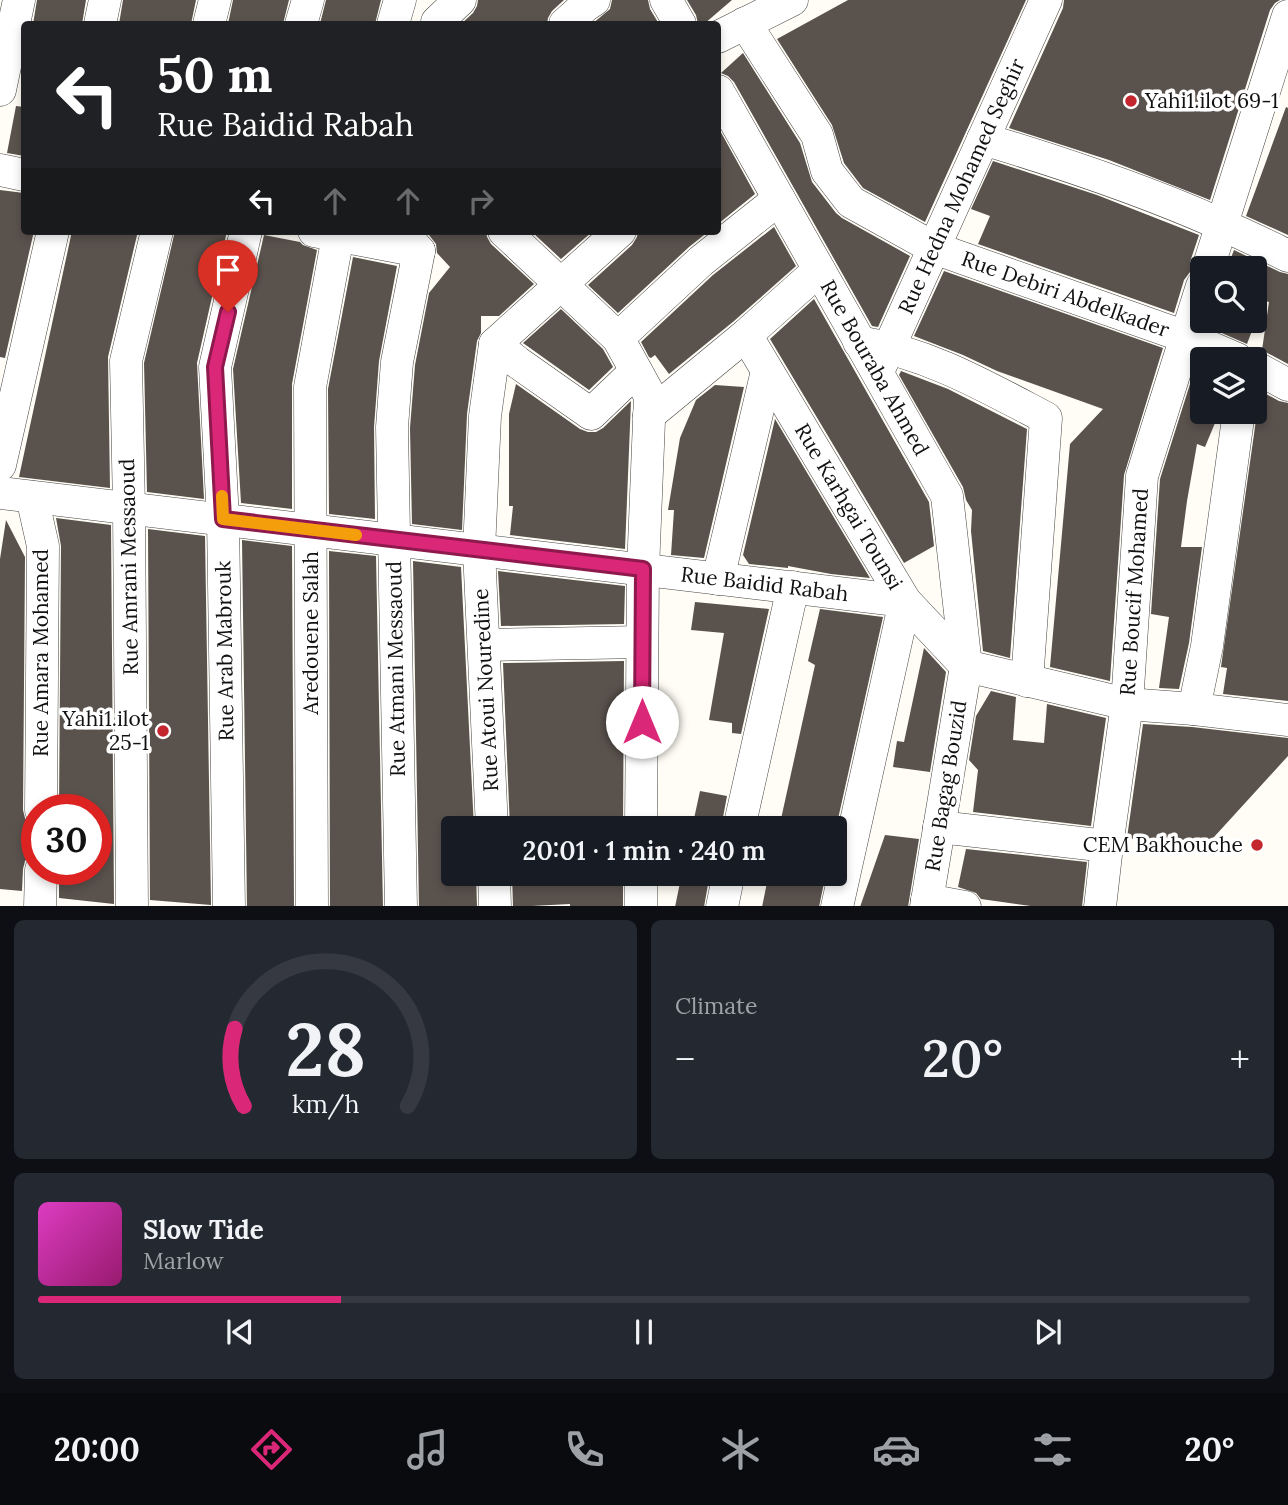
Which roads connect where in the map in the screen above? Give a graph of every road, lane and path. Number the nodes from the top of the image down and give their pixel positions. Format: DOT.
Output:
graph roads {
  1 [pos="19,0"];
  2 [pos="105,0"];
  3 [pos="215,0"];
  4 [pos="307,0"];
  5 [pos="400,0"];
  6 [pos="460,0"];
  7 [pos="666,0"];
  8 [pos="792,0"];
  9 [pos="1046,0"];
  10 [pos="1288,16"];
  11 [pos="101,21"];
  12 [pos="210,21"];
  13 [pos="302,21"];
  14 [pos="394,21"];
  15 [pos="438,21"];
  16 [pos="678,21"];
  17 [pos="731,22"];
  18 [pos="0,90"];
  19 [pos="721,105"];
  20 [pos="727,132"];
  21 [pos="984,139"];
  22 [pos="0,170"];
  23 [pos="21,174"];
  24 [pos="779,199"];
  25 [pos="1222,224"];
  26 [pos="53,235"];
  27 [pos="157,235"];
  28 [pos="245,235"];
  29 [pos="326,235"];
  30 [pos="347,235"];
  31 [pos="509,235"];
  32 [pos="616,235"];
  33 [pos="410,241"];
  34 [pos="934,248"];
  35 [pos="1212,256"];
  36 [pos="1288,256"];
  37 [pos="819,270"];
  38 [pos="560,285"];
  39 [pos="1190,324"];
  40 [pos="746,335"];
  41 [pos="1186,337"];
  42 [pos="618,338"];
  43 [pos="495,344"];
  44 [pos="1209,347"];
  45 [pos="875,354"];
  46 [pos="636,371"];
  47 [pos="767,371"];
  48 [pos="1267,374"];
  49 [pos="1288,385"];
  50 [pos="649,415"];
  51 [pos="1237,424"];
  52 [pos="0,465"];
  53 [pos="0,493"];
  54 [pos="32,497"];
  55 [pos="129,508"];
  56 [pos="223,519"];
  57 [pos="310,530"];
  58 [pos="393,540"];
  59 [pos="480,550"];
  60 [pos="643,569"];
  61 [pos="718,579"];
  62 [pos="793,587"];
  63 [pos="905,601"];
  64 [pos="642,642"];
  65 [pos="484,645"];
  66 [pos="967,666"];
  67 [pos="1027,681"];
  68 [pos="1127,704"];
  69 [pos="1194,709"];
  70 [pos="1288,720"];
  71 [pos="41,794"];
  72 [pos="491,816"];
  73 [pos="641,816"];
  74 [pos="742,816"];
  75 [pos="939,827"];
  76 [pos="1107,846"];
  77 [pos="41,885"];
  78 [pos="494,886"];
  79 [pos="641,886"];
  80 [pos="726,886"];
  81 [pos="927,903"];
  82 [pos="40,906"];
  83 [pos="132,906"];
  84 [pos="229,906"];
  85 [pos="312,906"];
  86 [pos="401,906"];
  87 [pos="495,906"];
  88 [pos="641,906"];
  89 [pos="722,906"];
  90 [pos="837,906"];
  91 [pos="965,906"];
  92 [pos="1100,906"];
  1 -- 18 [label="street"];
  2 -- 11 [label="street"];
  3 -- 12 [label="street"];
  4 -- 13 [label="street"];
  5 -- 14 [label="street"];
  6 -- 15 [label="street"];
  7 -- 16 [label="street"];
  8 -- 17 [label="street"];
  9 -- 21 [label="street, Rue Hedna Mohamed Seghir"];
  10 -- 25 [label="street"];
  17 -- 34 [label="street, Rue Debiri Abdelkader"];
  19 -- 20 [label="street, Rue Bouraba Ahmed"];
  20 -- 24 [label="street, Rue Bouraba Ahmed"];
  21 -- 25 [label="street"];
  21 -- 34 [label="street, Rue Hedna Mohamed Seghir"];
  22 -- 23 [label="street"];
  24 -- 37 [label="street, Rue Bouraba Ahmed"];
  24 -- 42 [label="street"];
  25 -- 35 [label="street"];
  25 -- 36 [label="street"];
  26 -- 52 [label="street"];
  27 -- 55 [label="street, Rue Amrani Messaoud"];
  28 -- 56 [label="street, Rue Arab Mabrouk"];
  29 -- 57 [label="street, Aredouene Salah"];
  30 -- 33 [label="street"];
  31 -- 38 [label="street"];
  32 -- 38 [label="street"];
  33 -- 58 [label="street, Rue Atmani Messaoud"];
  34 -- 41 [label="street, Rue Debiri Abdelkader"];
  34 -- 45 [label="street, Rue Hedna Mohamed Seghir"];
  37 -- 40 [label="street"];
  37 -- 45 [label="street, Rue Bouraba Ahmed"];
  38 -- 42 [label="street"];
  38 -- 43 [label="street"];
  39 -- 41 [label="street, Rue Boucif Mohamed"];
  40 -- 47 [label="street, Rue Karhgai Tounsi"];
  40 -- 50 [label="street"];
  41 -- 44 [label="street, Rue Debiri Abdelkader"];
  41 -- 68 [label="street, Rue Boucif Mohamed"];
  42 -- 46 [label="street"];
  43 -- 46 [label="street"];
  43 -- 59 [label="street, Rue Atoui Nouredine"];
  45 -- 66 [label="street, Rue Bouraba Ahmed"];
  45 -- 67 [label="street"];
  46 -- 50 [label="street"];
  47 -- 61 [label="street"];
  47 -- 63 [label="street, Rue Karhgai Tounsi"];
  48 -- 49 [label="street"];
  50 -- 60 [label="street"];
  51 -- 69 [label="street"];
  53 -- 54 [label="street, Rue Baidid Rabah"];
  54 -- 55 [label="street, Rue Baidid Rabah"];
  54 -- 71 [label="street, Rue Amara Mohamed"];
  55 -- 56 [label="street, Rue Baidid Rabah"];
  55 -- 83 [label="street, Rue Amrani Messaoud"];
  56 -- 57 [label="street, Rue Baidid Rabah"];
  56 -- 84 [label="street, Rue Arab Mabrouk"];
  57 -- 58 [label="street, Rue Baidid Rabah"];
  57 -- 85 [label="street, Aredouene Salah"];
  58 -- 59 [label="street, Rue Baidid Rabah"];
  58 -- 86 [label="street, Rue Atmani Messaoud"];
  59 -- 60 [label="street, Rue Baidid Rabah"];
  59 -- 65 [label="street, Rue Atoui Nouredine"];
  60 -- 61 [label="street, Rue Baidid Rabah"];
  60 -- 64 [label="street"];
  61 -- 62 [label="street, Rue Baidid Rabah"];
  62 -- 63 [label="street, Rue Baidid Rabah"];
  62 -- 74 [label="street"];
  63 -- 66 [label="street, Rue Karhgai Tounsi"];
  63 -- 90 [label="street"];
  64 -- 65 [label="street"];
  64 -- 73 [label="street"];
  65 -- 72 [label="street, Rue Atoui Nouredine"];
  66 -- 67 [label="street"];
  66 -- 75 [label="street, Rue Bagag Bouzid"];
  67 -- 68 [label="street"];
  68 -- 69 [label="street"];
  68 -- 76 [label="street, Rue Boucif Mohamed"];
  69 -- 70 [label="street"];
  75 -- 76 [label="street"];
  75 -- 81 [label="street, Rue Bagag Bouzid"];
  76 -- 92 [label="street, Rue Boucif Mohamed"];
  77 -- 82 [label="street"];
  78 -- 87 [label="street"];
  79 -- 88 [label="street"];
  80 -- 89 [label="street"];
  81 -- 91 [label="street"];
}
